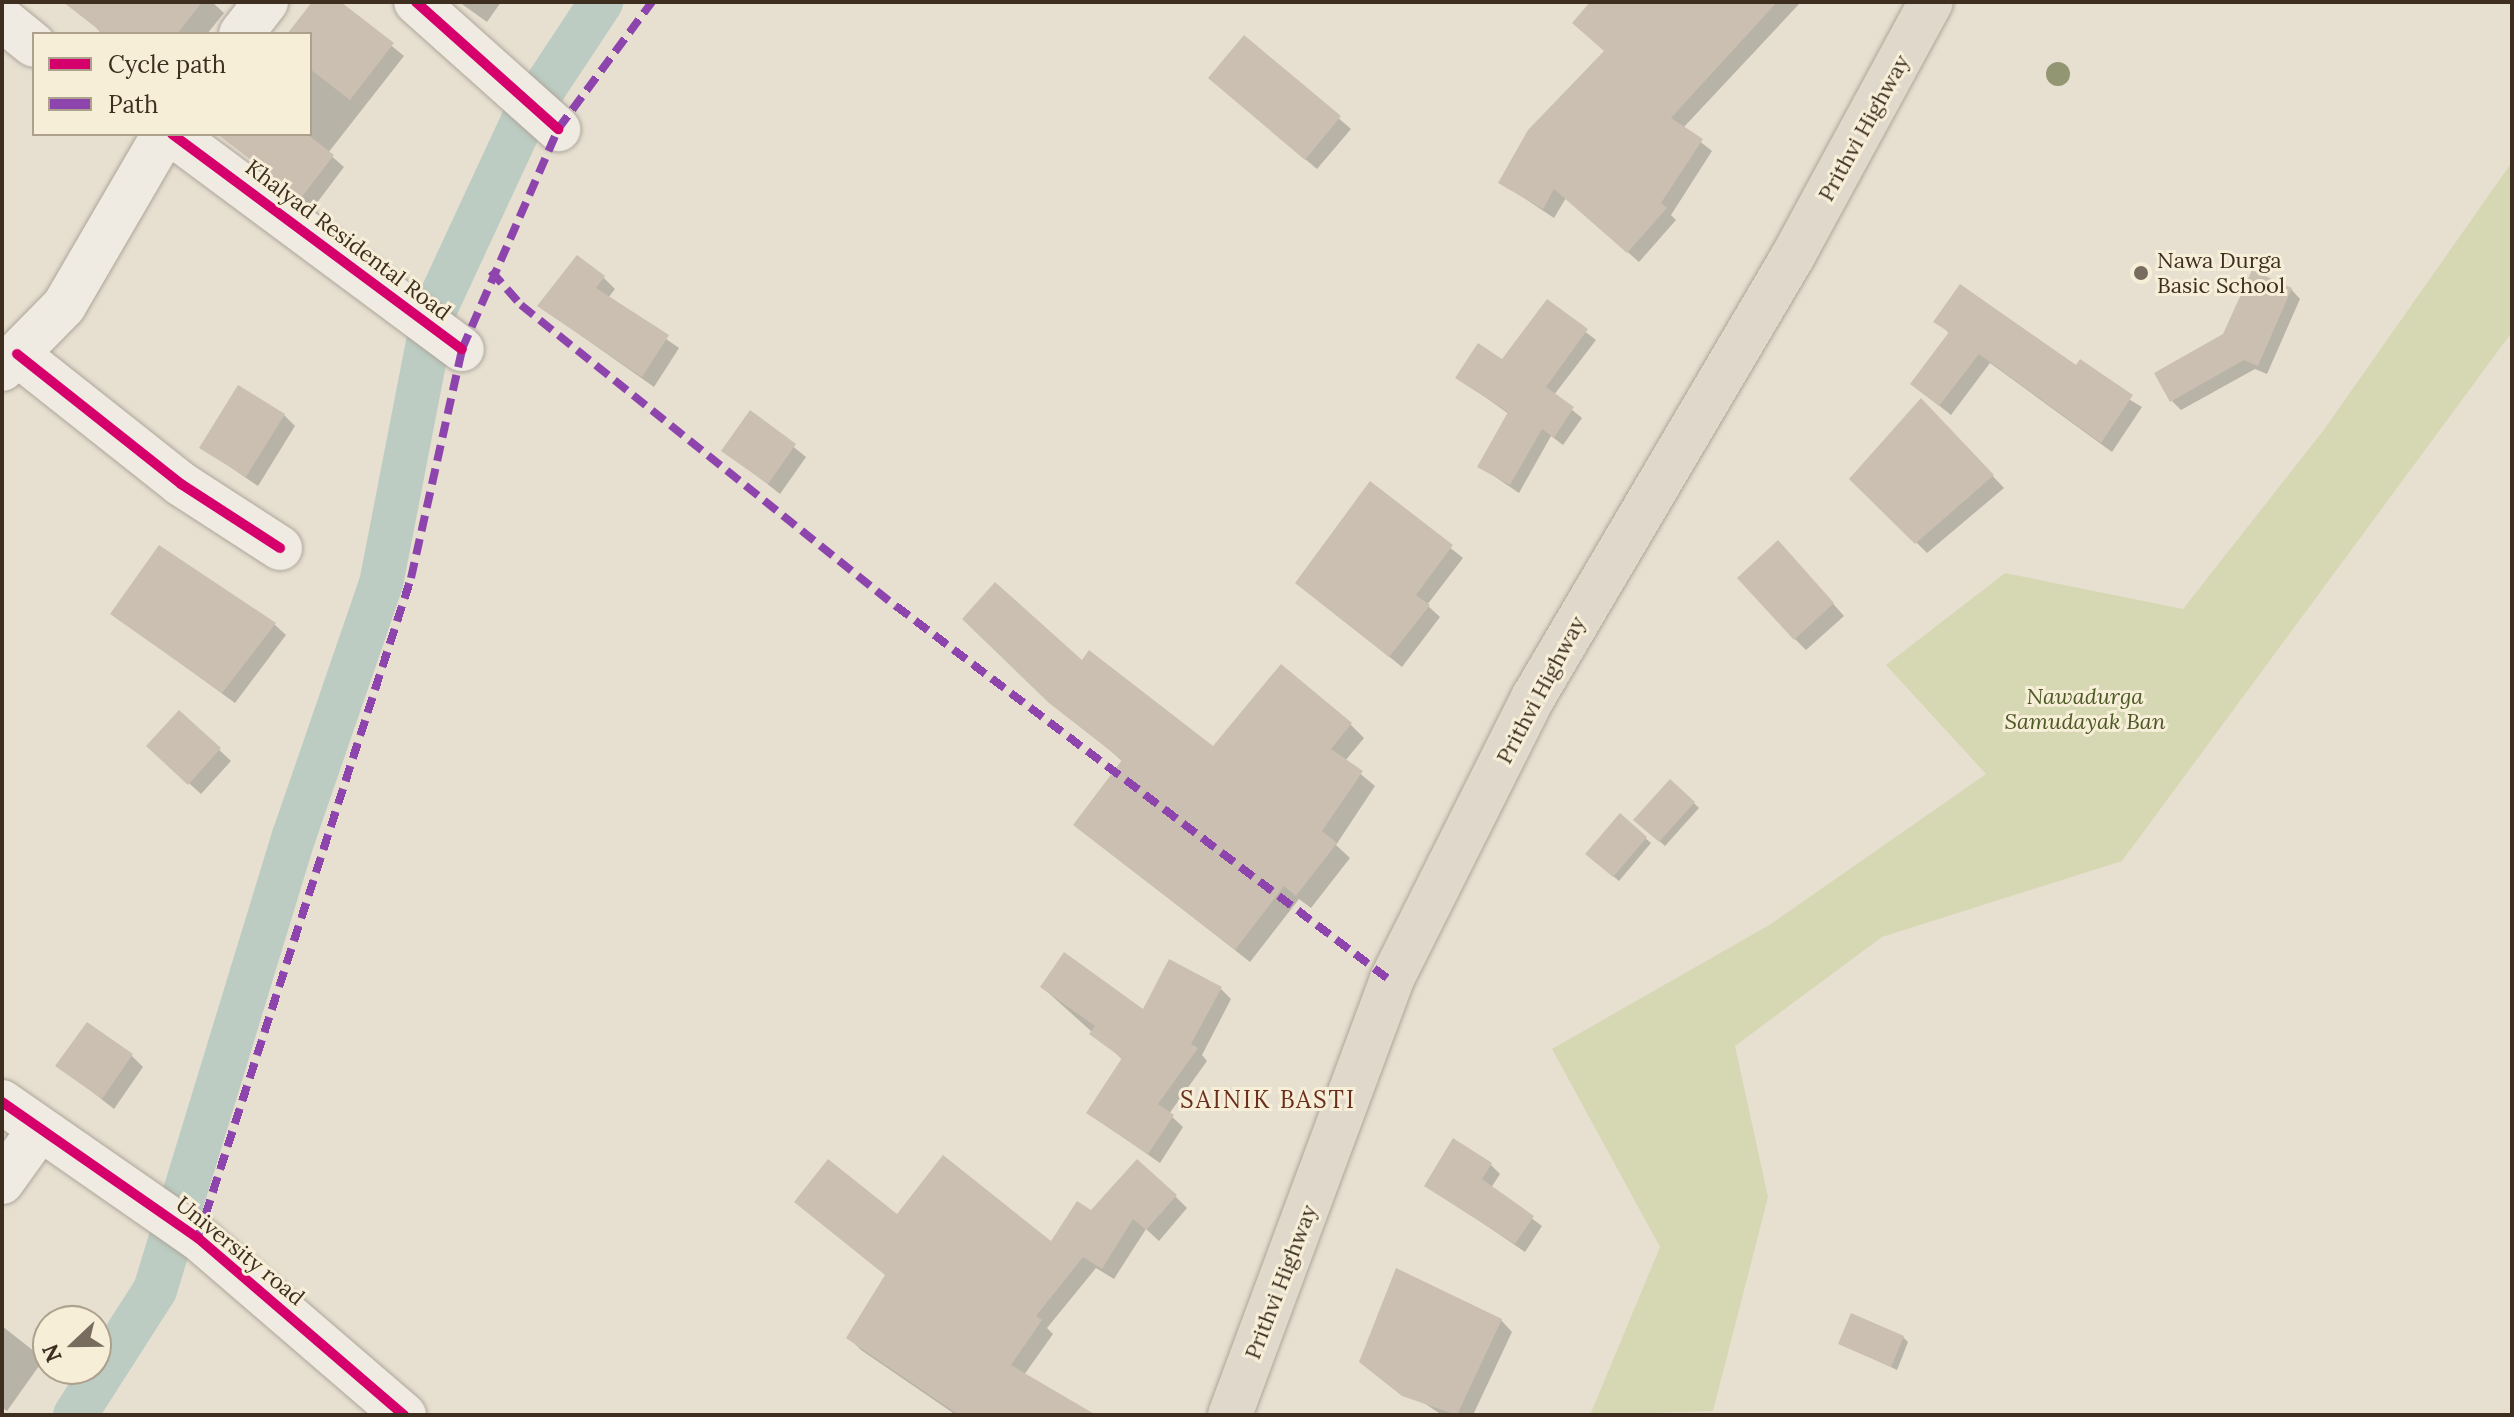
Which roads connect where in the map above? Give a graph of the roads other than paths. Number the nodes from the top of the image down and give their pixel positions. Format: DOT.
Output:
graph roads {
  1 [pos="266,2"];
  2 [pos="416,2"];
  3 [pos="1931,2"];
  4 [pos="2,19"];
  5 [pos="243,32"];
  6 [pos="32,43"];
  7 [pos="558,129"];
  8 [pos="160,136"];
  9 [pos="462,349"];
  10 [pos="10,362"];
  11 [pos="280,548"];
  12 [pos="2,1102"];
  13 [pos="40,1129"];
  14 [pos="2,1182"];
  15 [pos="404,1415"];
  16 [pos="1230,1415"];
  1 -- 5 [label="street"];
  2 -- 7 [label="street"];
  3 -- 16 [label="highway, Prithvi Highway"];
  4 -- 6 [label="street"];
  8 -- 9 [label="street, Khalyad Residental Road"];
  8 -- 10 [label="street, Khalyad Residental Road"];
  10 -- 11 [label="street, Khalyad Residental Road"];
  12 -- 13 [label="street, University road"];
  13 -- 14 [label="street"];
  13 -- 15 [label="street, University road"];
}
